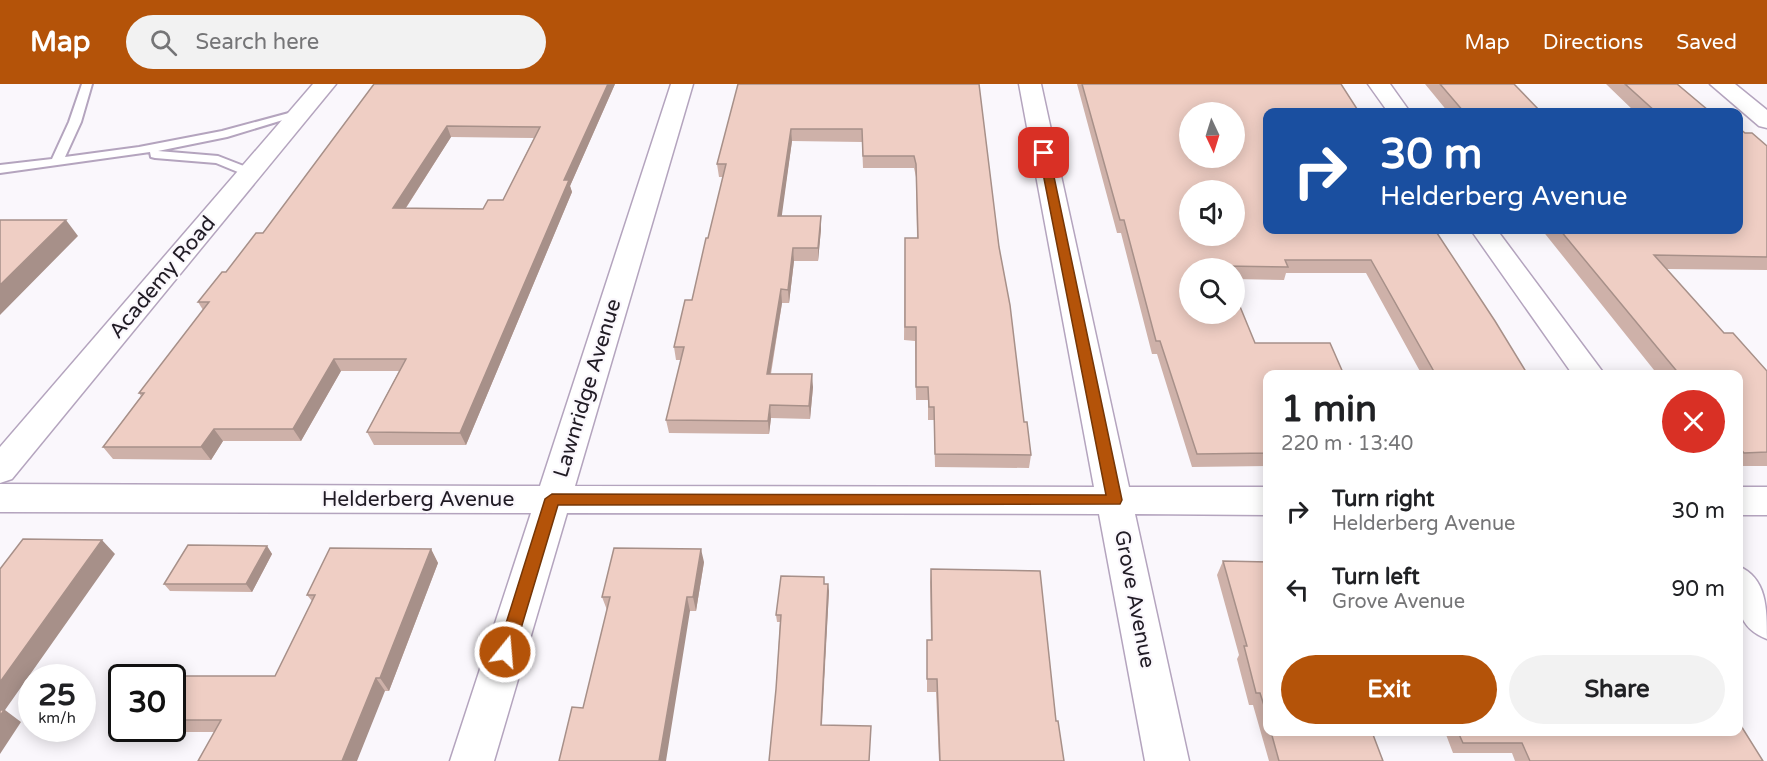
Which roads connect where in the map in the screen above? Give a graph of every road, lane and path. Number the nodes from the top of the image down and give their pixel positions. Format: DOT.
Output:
graph roads {
  1 [pos="87,84"];
  2 [pos="325,84"];
  3 [pos="682,84"];
  4 [pos="1030,84"];
  5 [pos="1379,84"];
  6 [pos="1721,84"];
  7 [pos="1396,108"];
  8 [pos="300,113"];
  9 [pos="1767,120"];
  10 [pos="139,151"];
  11 [pos="57,162"];
  12 [pos="0,169"];
  13 [pos="250,173"];
  14 [pos="1487,234"];
  15 [pos="1584,370"];
  16 [pos="0,470"];
  17 [pos="0,498"];
  18 [pos="552,499"];
  19 [pos="1115,500"];
  20 [pos="1263,501"];
  21 [pos="1743,501"];
  22 [pos="1767,501"];
  23 [pos="1743,589"];
  24 [pos="1767,621"];
  25 [pos="472,761"];
  26 [pos="1167,761"];
  1 -- 11 [label="lane"];
  2 -- 8 [label="street, Academy Road"];
  3 -- 18 [label="street, Lawnridge Avenue"];
  4 -- 19 [label="street, Grove Avenue"];
  5 -- 7 [label="street"];
  6 -- 9 [label="street"];
  8 -- 10 [label="lane"];
  8 -- 13 [label="street, Academy Road"];
  10 -- 11 [label="lane"];
  10 -- 13 [label="lane"];
  11 -- 12 [label="lane"];
  13 -- 16 [label="street, Academy Road"];
  14 -- 15 [label="street"];
  17 -- 18 [label="street, Helderberg Avenue"];
  18 -- 19 [label="street, Helderberg Avenue"];
  18 -- 25 [label="street, Lawnridge Avenue"];
  19 -- 20 [label="street, Helderberg Avenue"];
  19 -- 26 [label="street, Grove Avenue"];
  21 -- 22 [label="street"];
  23 -- 24 [label="street"];
}
